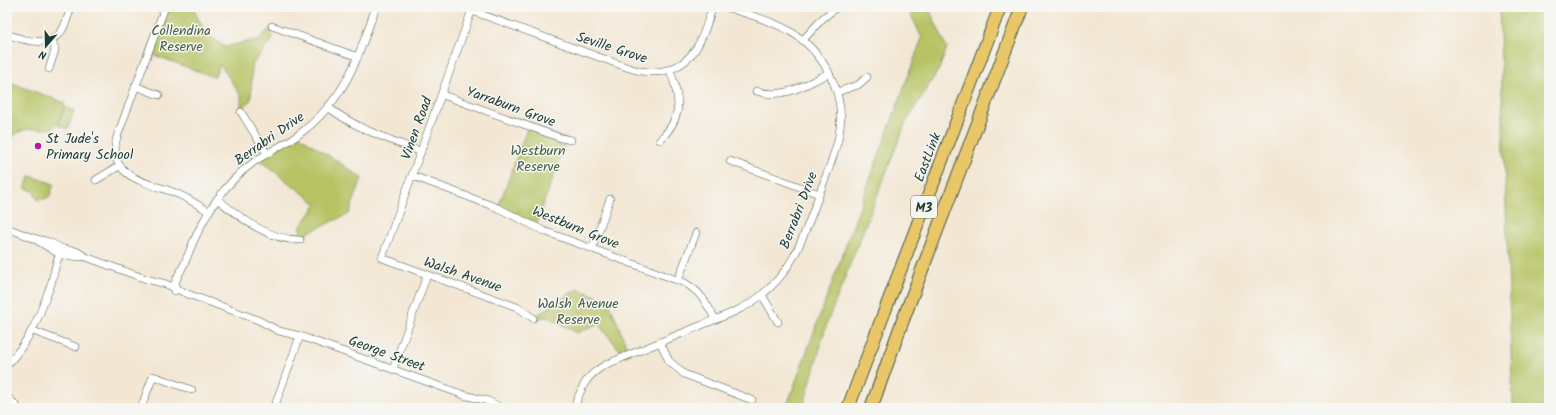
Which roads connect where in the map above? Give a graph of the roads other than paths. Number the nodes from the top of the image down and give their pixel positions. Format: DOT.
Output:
graph roads {
  1 [pos="71,7"];
  2 [pos="165,7"];
  3 [pos="376,7"];
  4 [pos="713,7"];
  5 [pos="726,7"];
  6 [pos="837,7"];
  7 [pos="1000,7"];
  8 [pos="1022,7"];
  9 [pos="473,9"];
  10 [pos="272,26"];
  11 [pos="7,34"];
  12 [pos="52,39"];
  13 [pos="803,40"];
  14 [pos="358,57"];
  15 [pos="49,69"];
  16 [pos="670,70"];
  17 [pos="829,73"];
  18 [pos="867,77"];
  19 [pos="135,86"];
  20 [pos="756,91"];
  21 [pos="836,92"];
  22 [pos="158,95"];
  23 [pos="442,95"];
  24 [pos="328,107"];
  25 [pos="241,112"];
  26 [pos="571,140"];
  27 [pos="660,140"];
  28 [pos="421,152"];
  29 [pos="267,154"];
  30 [pos="730,161"];
  31 [pos="119,166"];
  32 [pos="413,176"];
  33 [pos="96,180"];
  34 [pos="819,194"];
  35 [pos="217,199"];
  36 [pos="610,199"];
  37 [pos="208,211"];
  38 [pos="7,228"];
  39 [pos="696,232"];
  40 [pos="300,240"];
  41 [pos="592,249"];
  42 [pos="62,253"];
  43 [pos="382,258"];
  44 [pos="427,275"];
  45 [pos="678,280"];
  46 [pos="176,290"];
  47 [pos="762,295"];
  48 [pos="533,318"];
  49 [pos="715,319"];
  50 [pos="778,322"];
  51 [pos="33,330"];
  52 [pos="300,336"];
  53 [pos="660,342"];
  54 [pos="76,347"];
  55 [pos="7,365"];
  56 [pos="393,369"];
  57 [pos="192,390"];
  58 [pos="464,395"];
  59 [pos="7,396"];
  60 [pos="752,400"];
  61 [pos="18,408"];
  62 [pos="141,408"];
  63 [pos="274,408"];
  64 [pos="493,408"];
  65 [pos="502,408"];
  66 [pos="574,408"];
  67 [pos="848,408"];
  68 [pos="871,408"];
  1 -- 12 [label="street"];
  2 -- 19 [label="street"];
  3 -- 14 [label="street, Berrabri Drive"];
  4 -- 16 [label="street, Seville Grove"];
  5 -- 13 [label="street, Berrabri Drive"];
  6 -- 13 [label="street"];
  7 -- 67 [label="highway, EastLink / M3"];
  8 -- 68 [label="highway, M3"];
  9 -- 16 [label="street, Seville Grove"];
  9 -- 23 [label="street, Vinen Road"];
  10 -- 14 [label="street"];
  11 -- 12 [label="street"];
  12 -- 15 [label="street"];
  13 -- 17 [label="street, Berrabri Drive"];
  14 -- 24 [label="street, Berrabri Drive"];
  16 -- 27 [label="street"];
  17 -- 20 [label="street"];
  17 -- 21 [label="street, Berrabri Drive"];
  18 -- 21 [label="street"];
  19 -- 22 [label="street"];
  19 -- 31 [label="street"];
  21 -- 34 [label="street, Berrabri Drive"];
  23 -- 26 [label="street, Yarraburn Grove"];
  23 -- 28 [label="street, Vinen Road"];
  24 -- 28 [label="street"];
  24 -- 29 [label="street, Berrabri Drive"];
  25 -- 29 [label="street"];
  28 -- 32 [label="street, Vinen Road"];
  29 -- 35 [label="street, Berrabri Drive"];
  30 -- 34 [label="street"];
  31 -- 33 [label="street"];
  31 -- 37 [label="street"];
  32 -- 41 [label="street, Westburn Grove"];
  32 -- 43 [label="street, Vinen Road"];
  34 -- 47 [label="street, Berrabri Drive"];
  35 -- 37 [label="street, Berrabri Drive"];
  35 -- 40 [label="street"];
  36 -- 41 [label="street"];
  37 -- 46 [label="street, Berrabri Drive"];
  38 -- 42 [label="street, George Street"];
  39 -- 45 [label="street"];
  41 -- 45 [label="street, Westburn Grove"];
  42 -- 46 [label="street, George Street"];
  42 -- 51 [label="street"];
  43 -- 44 [label="street, Walsh Avenue"];
  44 -- 48 [label="street, Walsh Avenue"];
  44 -- 56 [label="street"];
  45 -- 49 [label="street, Westburn Grove"];
  46 -- 52 [label="street, George Street"];
  47 -- 49 [label="street, Berrabri Drive"];
  47 -- 50 [label="street"];
  49 -- 53 [label="street, Berrabri Drive"];
  51 -- 54 [label="street"];
  51 -- 55 [label="street"];
  52 -- 56 [label="street, George Street"];
  52 -- 63 [label="street"];
  53 -- 60 [label="street"];
  53 -- 66 [label="street, Berrabri Drive"];
  56 -- 58 [label="street, George Street"];
  57 -- 62 [label="street"];
  58 -- 64 [label="street, George Street"];
  58 -- 65 [label="street, George Street"];
  59 -- 61 [label="street"];
}
